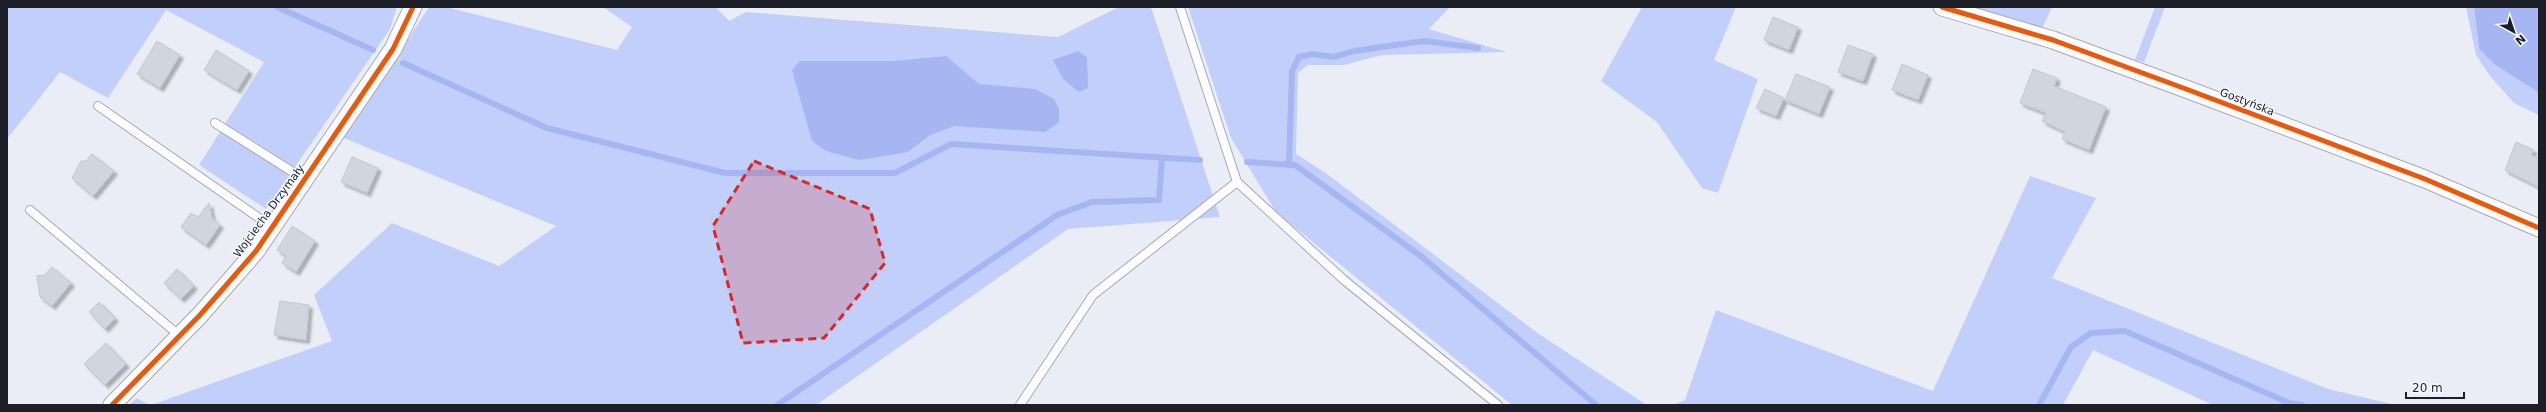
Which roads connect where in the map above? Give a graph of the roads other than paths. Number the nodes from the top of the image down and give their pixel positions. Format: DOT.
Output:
graph roads {
  1 [pos="413,7"];
  2 [pos="1180,7"];
  3 [pos="1942,7"];
  4 [pos="98,106"];
  5 [pos="215,123"];
  6 [pos="304,180"];
  7 [pos="1237,182"];
  8 [pos="30,210"];
  9 [pos="272,227"];
  10 [pos="2539,228"];
  11 [pos="180,336"];
  12 [pos="112,405"];
  13 [pos="1020,405"];
  14 [pos="1498,405"];
  1 -- 6 [label="street, Wojciecha Drzymały"];
  2 -- 7 [label="lane"];
  3 -- 10 [label="street, Gostyńska"];
  4 -- 9 [label="lane"];
  5 -- 6 [label="lane"];
  6 -- 9 [label="street, Wojciecha Drzymały"];
  7 -- 13 [label="lane"];
  7 -- 14 [label="lane"];
  8 -- 11 [label="lane"];
  9 -- 11 [label="street, Wojciecha Drzymały"];
  11 -- 12 [label="street, Wojciecha Drzymały"];
}
